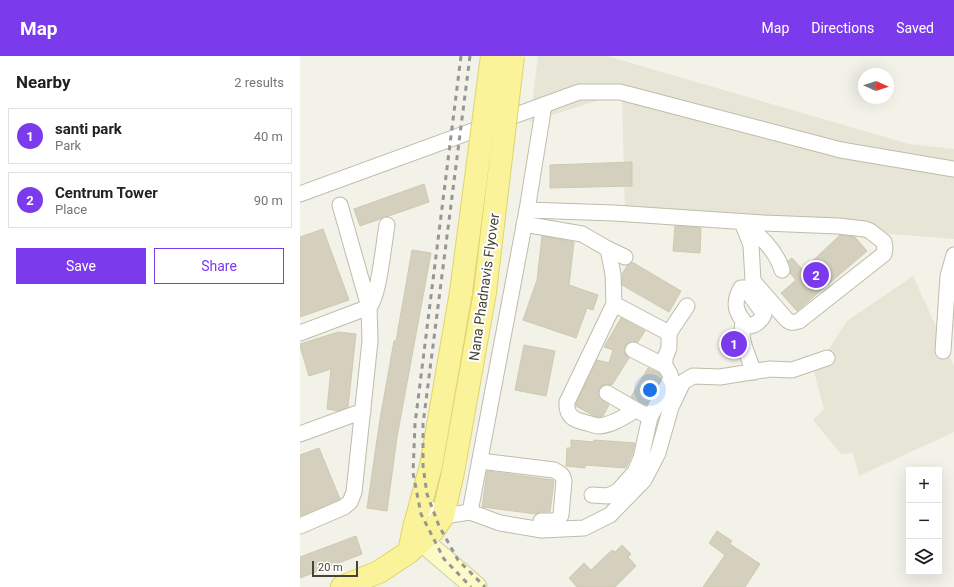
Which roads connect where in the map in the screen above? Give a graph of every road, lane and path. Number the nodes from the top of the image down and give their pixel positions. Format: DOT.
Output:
graph roads {
  1 [pos="492,56"];
  2 [pos="513,56"];
  3 [pos="544,105"];
  4 [pos="954,169"];
  5 [pos="300,194"];
  6 [pos="340,205"];
  7 [pos="525,217"];
  8 [pos="742,222"];
  9 [pos="387,225"];
  10 [pos="608,249"];
  11 [pos="954,255"];
  12 [pos="624,257"];
  13 [pos="782,270"];
  14 [pos="614,304"];
  15 [pos="687,306"];
  16 [pos="369,307"];
  17 [pos="745,328"];
  18 [pos="300,333"];
  19 [pos="669,334"];
  20 [pos="633,350"];
  21 [pos="943,351"];
  22 [pos="827,358"];
  23 [pos="665,366"];
  24 [pos="754,372"];
  25 [pos="607,393"];
  26 [pos="363,411"];
  27 [pos="643,413"];
  28 [pos="300,434"];
  29 [pos="480,461"];
  30 [pos="592,495"];
  31 [pos="421,504"];
  32 [pos="471,509"];
  33 [pos="443,516"];
  34 [pos="300,526"];
  35 [pos="415,542"];
  36 [pos="342,587"];
  37 [pos="476,587"];
  1 -- 31 [label="main road, Nana Phadnavis Flyover, bridge"];
  2 -- 33 [label="main road, Nana Phadnavis Flyover, bridge"];
  3 -- 4 [label="street"];
  3 -- 5 [label="street"];
  3 -- 7 [label="street"];
  6 -- 16 [label="street"];
  7 -- 8 [label="street"];
  7 -- 10 [label="street"];
  7 -- 29 [label="street"];
  8 -- 8 [label="street"];
  8 -- 13 [label="street"];
  9 -- 16 [label="street"];
  10 -- 12 [label="street"];
  10 -- 14 [label="street"];
  11 -- 21 [label="street"];
  14 -- 19 [label="street"];
  14 -- 27 [label="street"];
  15 -- 19 [label="street"];
  16 -- 18 [label="street"];
  16 -- 26 [label="street"];
  17 -- 24 [label="street"];
  19 -- 23 [label="street"];
  20 -- 23 [label="street"];
  22 -- 24 [label="street"];
  23 -- 27 [label="street"];
  24 -- 32 [label="street"];
  25 -- 27 [label="street"];
  26 -- 28 [label="street"];
  26 -- 34 [label="street"];
  27 -- 30 [label="street"];
  29 -- 32 [label="street"];
  29 -- 32 [label="street"];
  31 -- 33 [label="street"];
  31 -- 35 [label="main road, Nana Phadnavis Flyover"];
  32 -- 33 [label="street"];
  33 -- 35 [label="main road"];
  35 -- 36 [label="main road"];
  35 -- 37 [label="main road"];
}
